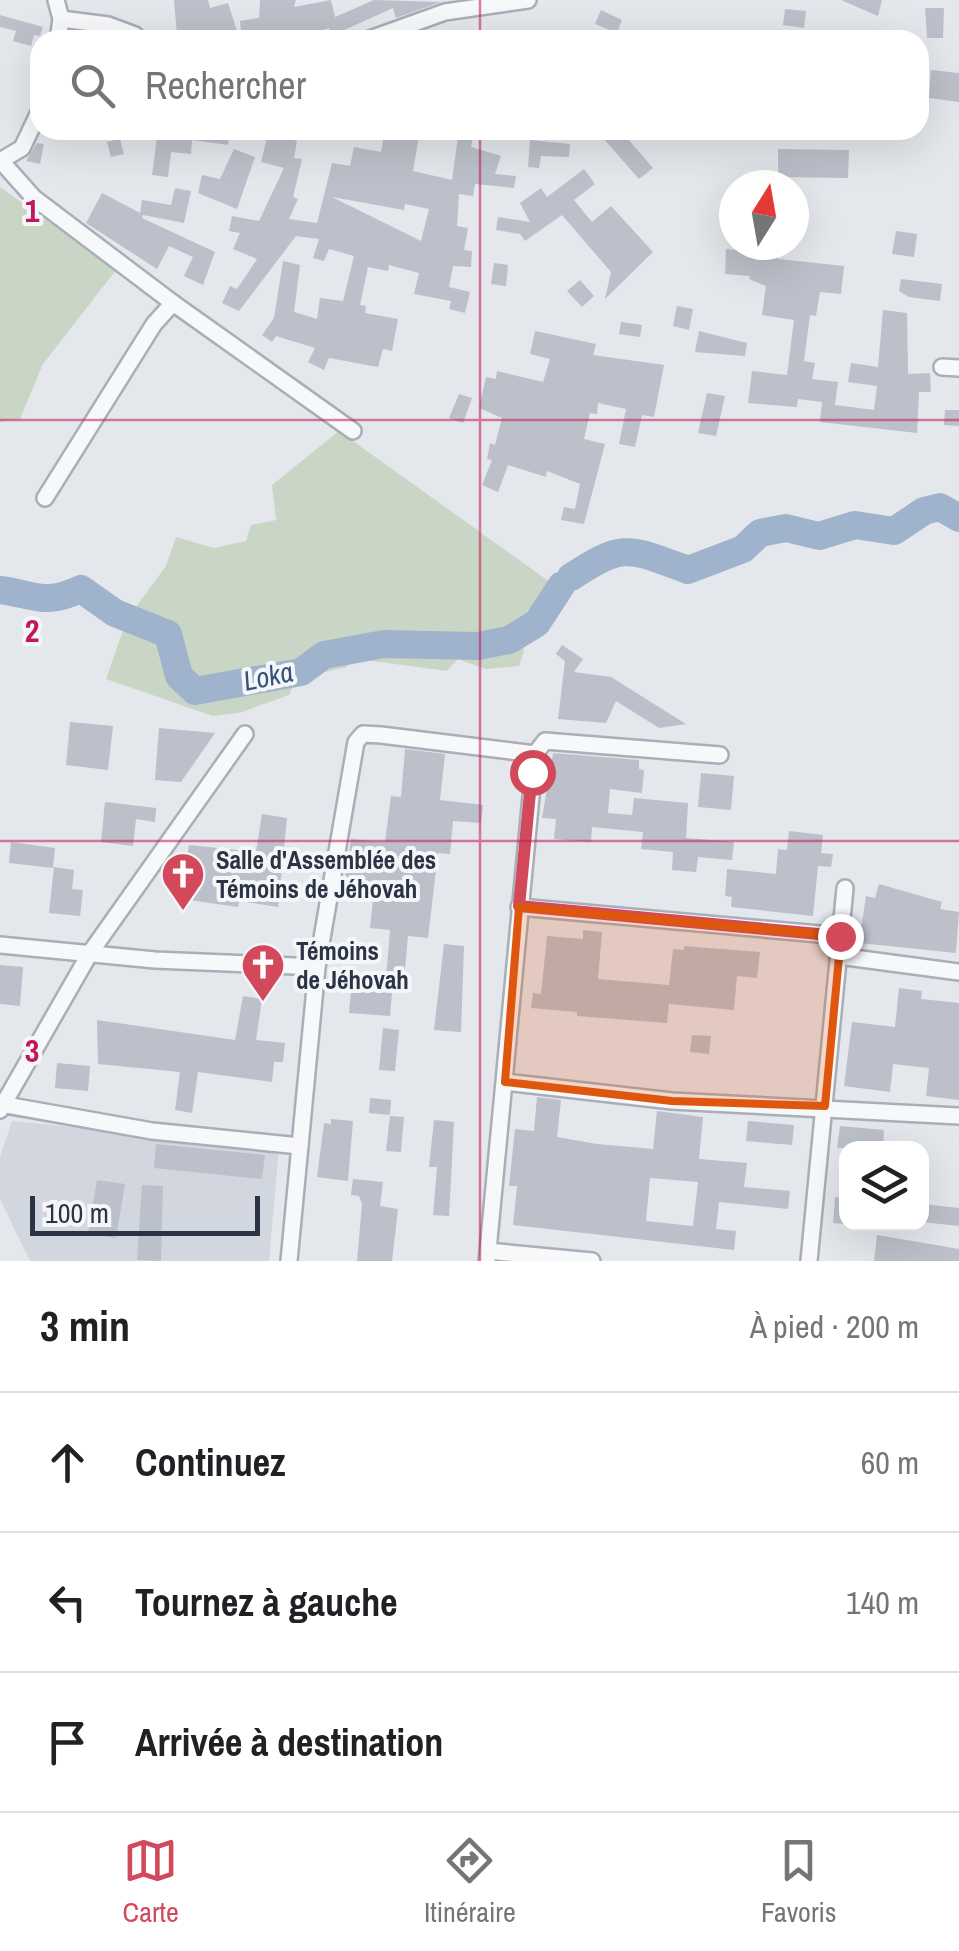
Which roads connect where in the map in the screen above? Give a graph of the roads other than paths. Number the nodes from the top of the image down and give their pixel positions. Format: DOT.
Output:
graph roads {
  1 [pos="56,0"];
  2 [pos="528,0"];
  3 [pos="61,20"];
  4 [pos="60,30"];
  5 [pos="122,30"];
  6 [pos="395,30"];
  7 [pos="30,138"];
  8 [pos="0,161"];
  9 [pos="174,303"];
  10 [pos="353,431"];
  11 [pos="46,498"];
  12 [pos="244,734"];
  13 [pos="535,754"];
  14 [pos="720,755"];
  15 [pos="845,888"];
  16 [pos="519,906"];
  17 [pos="840,936"];
  18 [pos="0,945"];
  19 [pos="90,953"];
  20 [pos="839,956"];
  21 [pos="317,967"];
  22 [pos="959,972"];
  23 [pos="505,1082"];
  24 [pos="1,1106"];
  25 [pos="825,1106"];
  26 [pos="959,1116"];
  27 [pos="300,1146"];
  28 [pos="487,1256"];
  29 [pos="288,1261"];
  30 [pos="592,1261"];
  31 [pos="810,1261"];
  1 -- 3 [label="street"];
  2 -- 6 [label="street"];
  3 -- 4 [label="street"];
  3 -- 5 [label="street"];
  7 -- 8 [label="street"];
  8 -- 9 [label="street"];
  9 -- 10 [label="street"];
  9 -- 11 [label="street"];
  12 -- 19 [label="street"];
  13 -- 14 [label="street"];
  13 -- 16 [label="street"];
  13 -- 21 [label="street"];
  15 -- 17 [label="street"];
  16 -- 17 [label="street"];
  16 -- 23 [label="street"];
  17 -- 20 [label="street"];
  18 -- 19 [label="street"];
  19 -- 21 [label="street"];
  19 -- 24 [label="street"];
  20 -- 22 [label="street"];
  20 -- 25 [label="street"];
  21 -- 27 [label="street"];
  23 -- 25 [label="street"];
  23 -- 28 [label="street"];
  24 -- 27 [label="street"];
  25 -- 26 [label="street"];
  25 -- 31 [label="street"];
  27 -- 29 [label="street"];
  28 -- 30 [label="street"];
}
